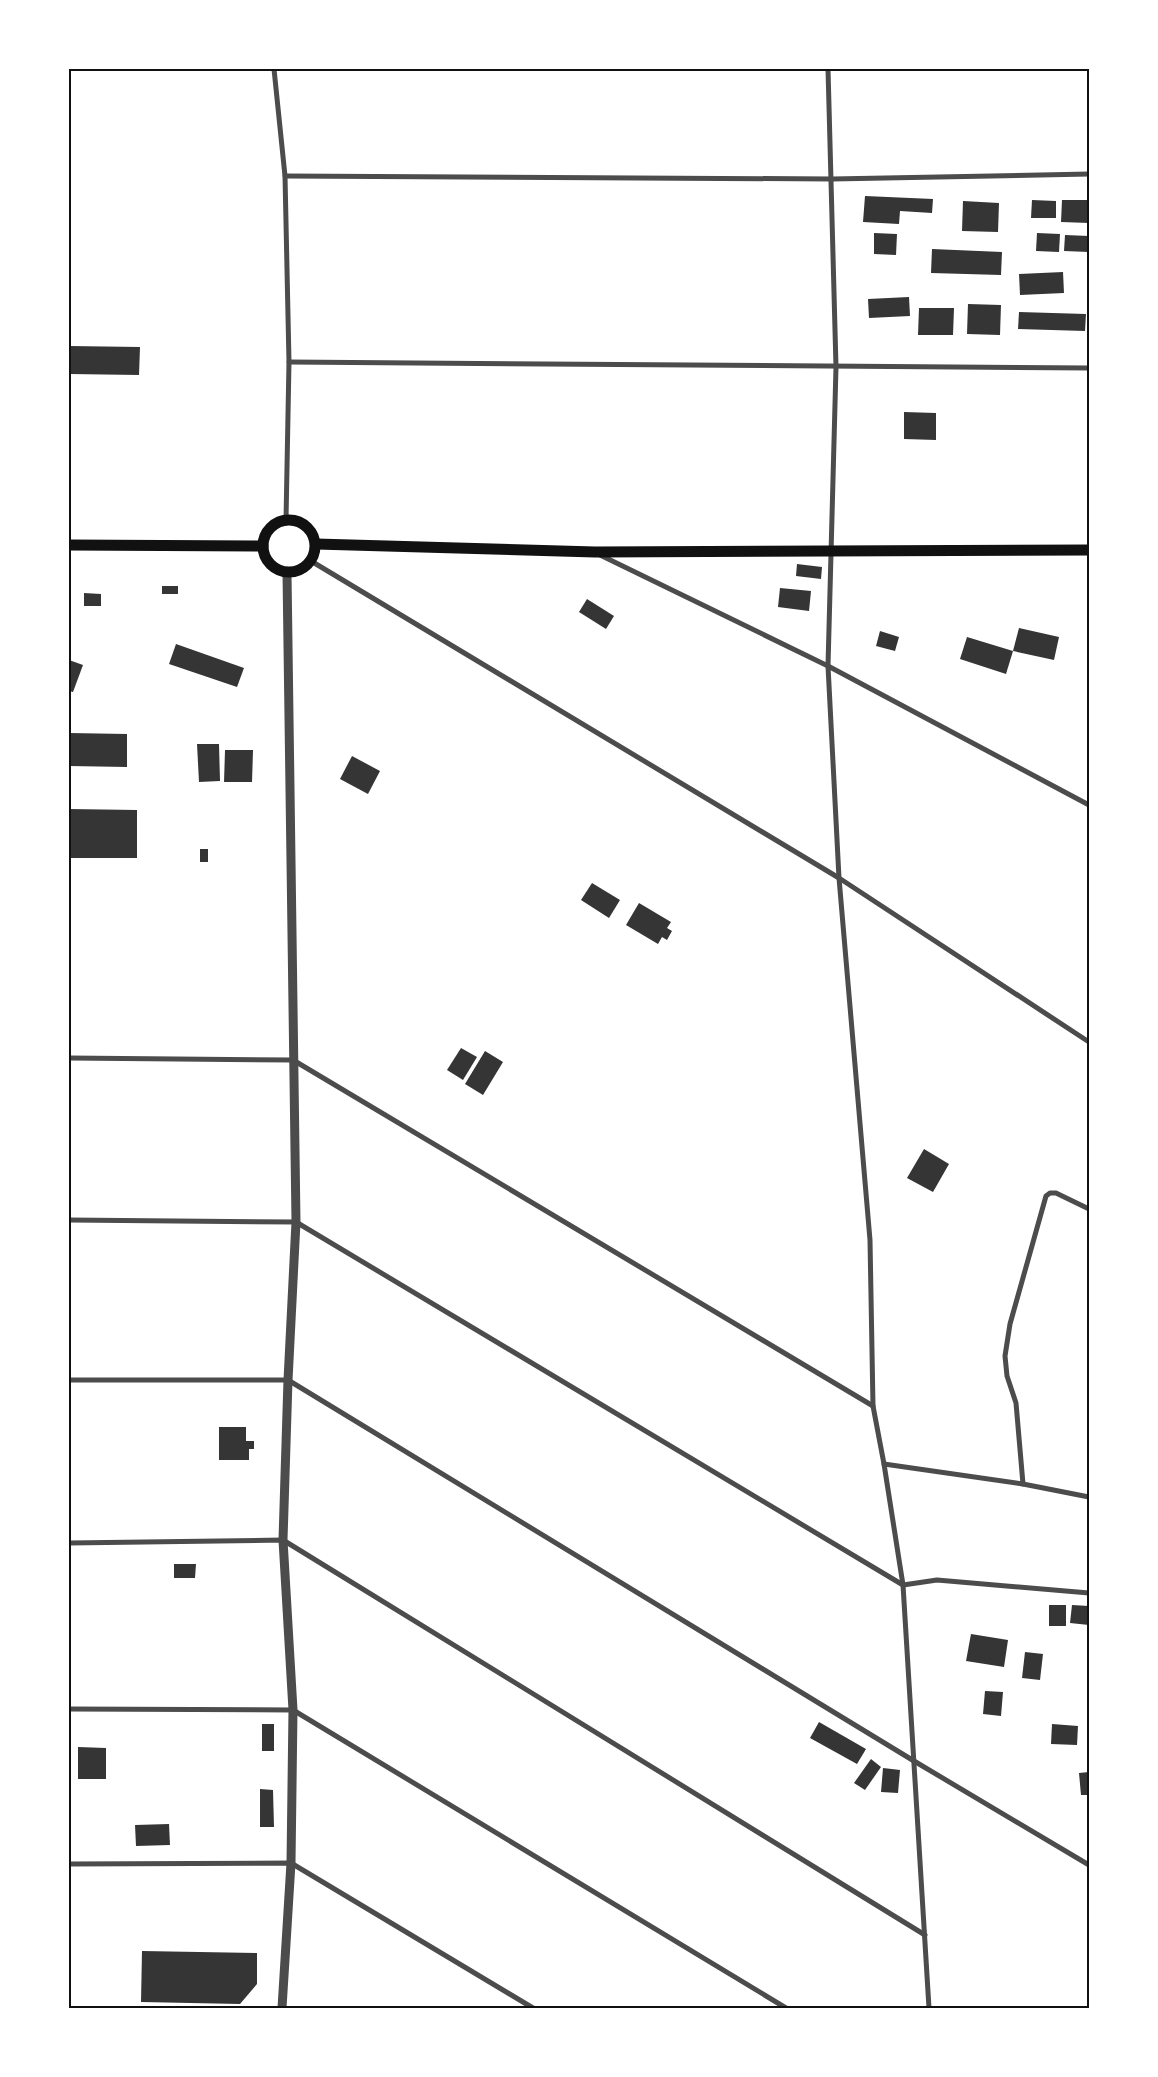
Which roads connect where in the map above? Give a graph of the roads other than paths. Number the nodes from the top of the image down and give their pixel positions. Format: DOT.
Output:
graph roads {
  1 [pos="274,69"];
  2 [pos="828,69"];
  3 [pos="1089,174"];
  4 [pos="285,176"];
  5 [pos="832,180"];
  6 [pos="289,362"];
  7 [pos="836,367"];
  8 [pos="1089,368"];
  9 [pos="286,520"];
  10 [pos="316,544"];
  11 [pos="69,545"];
  12 [pos="263,546"];
  13 [pos="1089,550"];
  14 [pos="832,551"];
  15 [pos="595,552"];
  16 [pos="312,561"];
  17 [pos="287,573"];
  18 [pos="828,666"];
  19 [pos="1089,805"];
  20 [pos="839,878"];
  21 [pos="1089,1042"];
  22 [pos="69,1058"];
  23 [pos="293,1060"];
  24 [pos="1089,1209"];
  25 [pos="69,1220"];
  26 [pos="296,1222"];
  27 [pos="69,1380"];
  28 [pos="288,1380"];
  29 [pos="873,1406"];
  30 [pos="884,1464"];
  31 [pos="1023,1484"];
  32 [pos="1089,1497"];
  33 [pos="283,1540"];
  34 [pos="69,1543"];
  35 [pos="903,1585"];
  36 [pos="1089,1593"];
  37 [pos="69,1709"];
  38 [pos="294,1710"];
  39 [pos="914,1761"];
  40 [pos="291,1863"];
  41 [pos="69,1864"];
  42 [pos="1089,1865"];
  43 [pos="925,1935"];
  44 [pos="282,2008"];
  45 [pos="533,2008"];
  46 [pos="786,2008"];
  47 [pos="929,2008"];
  1 -- 4 [label="street"];
  2 -- 5 [label="street"];
  3 -- 5 [label="street"];
  4 -- 5 [label="street"];
  4 -- 6 [label="street"];
  5 -- 7 [label="street"];
  6 -- 7 [label="street"];
  6 -- 9 [label="street"];
  7 -- 8 [label="street"];
  7 -- 14 [label="street"];
  9 -- 10 [label="main road"];
  9 -- 12 [label="main road"];
  10 -- 15 [label="main road"];
  10 -- 16 [label="main road"];
  11 -- 12 [label="main road"];
  12 -- 17 [label="main road"];
  13 -- 14 [label="main road"];
  14 -- 15 [label="main road"];
  14 -- 18 [label="street"];
  15 -- 18 [label="street"];
  16 -- 17 [label="main road"];
  16 -- 20 [label="street"];
  17 -- 23 [label="street"];
  18 -- 19 [label="street"];
  18 -- 20 [label="street"];
  20 -- 21 [label="street"];
  20 -- 29 [label="street"];
  22 -- 23 [label="street"];
  23 -- 26 [label="street"];
  23 -- 29 [label="street"];
  24 -- 31 [label="street"];
  25 -- 26 [label="street"];
  26 -- 28 [label="street"];
  26 -- 35 [label="street"];
  27 -- 28 [label="street"];
  28 -- 33 [label="street"];
  28 -- 39 [label="street"];
  29 -- 30 [label="street"];
  30 -- 31 [label="street"];
  30 -- 35 [label="street"];
  31 -- 32 [label="street"];
  33 -- 34 [label="street"];
  33 -- 38 [label="street"];
  33 -- 43 [label="street"];
  35 -- 36 [label="street"];
  35 -- 39 [label="street"];
  37 -- 38 [label="street"];
  38 -- 40 [label="street"];
  38 -- 46 [label="street"];
  39 -- 42 [label="street"];
  39 -- 43 [label="street"];
  40 -- 41 [label="street"];
  40 -- 44 [label="street"];
  40 -- 45 [label="street"];
  43 -- 47 [label="street"];
}
